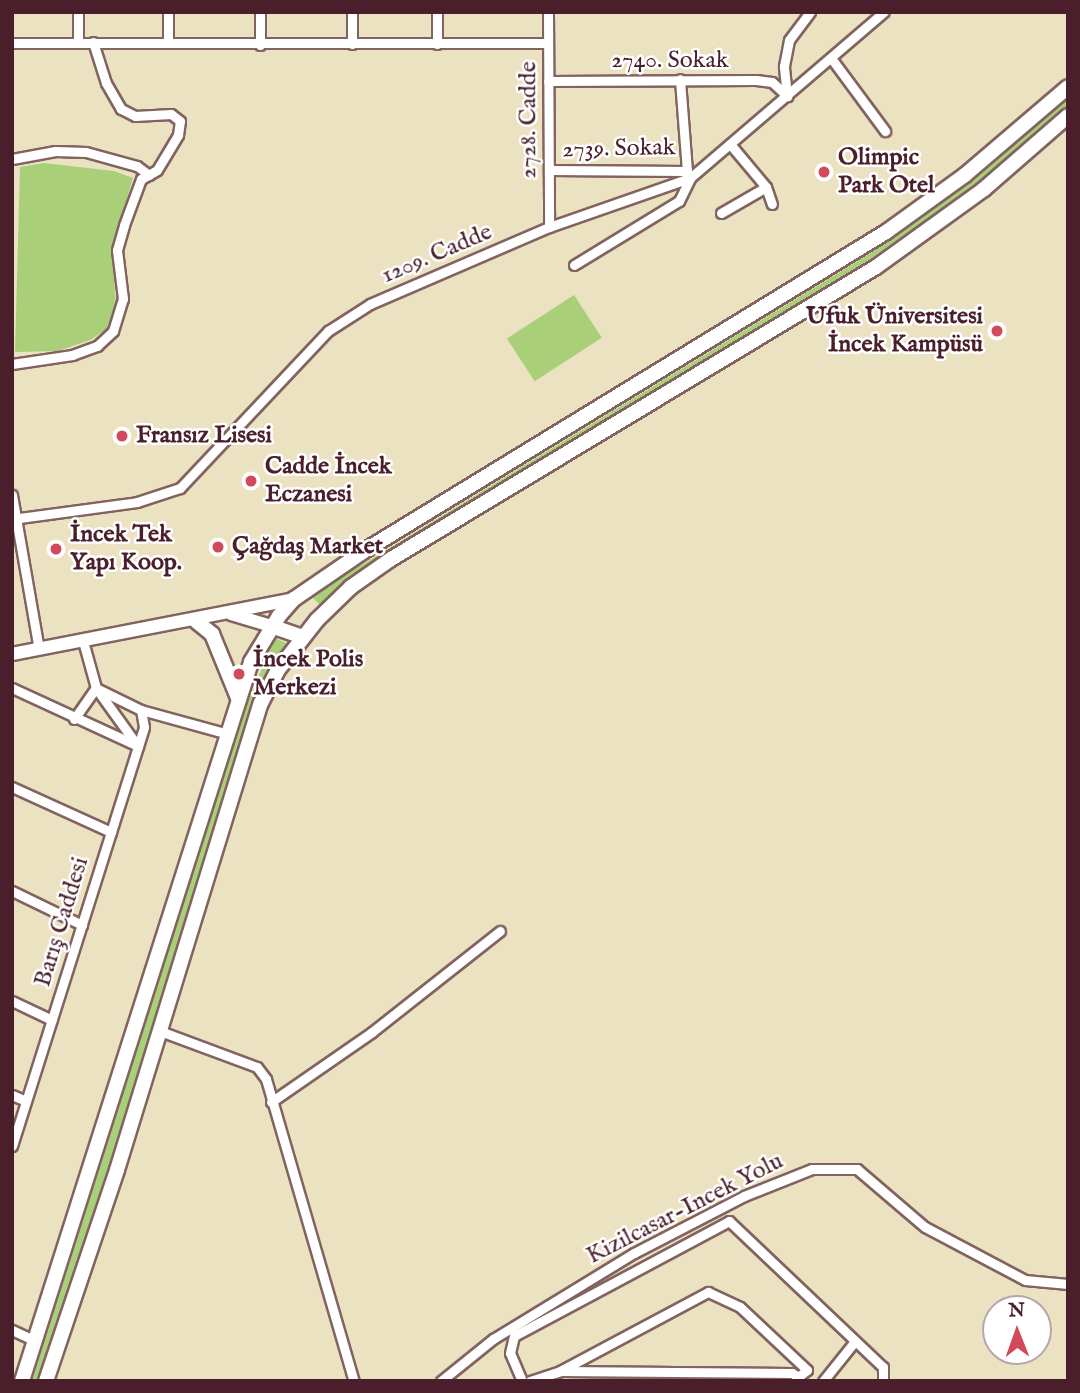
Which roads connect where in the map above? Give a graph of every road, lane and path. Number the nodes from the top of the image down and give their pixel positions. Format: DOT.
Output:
graph roads {
  1 [pos="78,12"];
  2 [pos="168,12"];
  3 [pos="260,12"];
  4 [pos="352,12"];
  5 [pos="437,12"];
  6 [pos="548,12"];
  7 [pos="810,12"];
  8 [pos="884,12"];
  9 [pos="78,42"];
  10 [pos="93,42"];
  11 [pos="12,43"];
  12 [pos="168,43"];
  13 [pos="548,43"];
  14 [pos="352,44"];
  15 [pos="437,44"];
  16 [pos="260,45"];
  17 [pos="831,58"];
  18 [pos="680,79"];
  19 [pos="548,81"];
  20 [pos="1068,87"];
  21 [pos="787,96"];
  22 [pos="1068,116"];
  23 [pos="885,131"];
  24 [pos="730,144"];
  25 [pos="12,159"];
  26 [pos="549,170"];
  27 [pos="149,175"];
  28 [pos="690,178"];
  29 [pos="766,187"];
  30 [pos="772,204"];
  31 [pos="721,213"];
  32 [pos="549,227"];
  33 [pos="574,265"];
  34 [pos="12,364"];
  35 [pos="12,495"];
  36 [pos="13,519"];
  37 [pos="294,599"];
  38 [pos="231,614"];
  39 [pos="317,620"];
  40 [pos="196,621"];
  41 [pos="271,626"];
  42 [pos="303,637"];
  43 [pos="83,641"];
  44 [pos="39,649"];
  45 [pos="12,653"];
  46 [pos="12,688"];
  47 [pos="96,688"];
  48 [pos="239,700"];
  49 [pos="141,710"];
  50 [pos="74,719"];
  51 [pos="228,734"];
  52 [pos="138,746"];
  53 [pos="12,786"];
  54 [pos="111,832"];
  55 [pos="12,891"];
  56 [pos="82,925"];
  57 [pos="500,931"];
  58 [pos="12,1001"];
  59 [pos="52,1020"];
  60 [pos="160,1031"];
  61 [pos="12,1095"];
  62 [pos="26,1101"];
  63 [pos="271,1102"];
  64 [pos="12,1146"];
  65 [pos="1068,1284"];
  66 [pos="12,1330"];
  67 [pos="36,1340"];
  68 [pos="855,1341"];
  69 [pos="561,1371"];
  70 [pos="792,1377"];
  71 [pos="806,1378"];
  72 [pos="22,1381"];
  73 [pos="46,1381"];
  74 [pos="354,1381"];
  75 [pos="441,1381"];
  76 [pos="522,1381"];
  77 [pos="530,1381"];
  78 [pos="822,1381"];
  79 [pos="883,1381"];
  1 -- 9 [label="street"];
  2 -- 12 [label="street"];
  3 -- 16 [label="street"];
  4 -- 14 [label="street"];
  5 -- 15 [label="street"];
  6 -- 13 [label="street, 2728. Cadde"];
  7 -- 21 [label="street"];
  8 -- 17 [label="street, 1209. Cadde"];
  9 -- 10 [label="street"];
  9 -- 11 [label="street"];
  10 -- 12 [label="street"];
  10 -- 27 [label="street"];
  12 -- 16 [label="street"];
  13 -- 15 [label="street"];
  13 -- 19 [label="street, 2728. Cadde"];
  14 -- 15 [label="street"];
  14 -- 16 [label="street"];
  17 -- 21 [label="street, 1209. Cadde"];
  17 -- 23 [label="street"];
  18 -- 19 [label="street, 2740. Sokak"];
  18 -- 21 [label="street, 2740. Sokak"];
  18 -- 26 [label="street, 2739. Sokak"];
  19 -- 26 [label="street, 2728. Cadde"];
  20 -- 37 [label="main road"];
  21 -- 24 [label="street, 1209. Cadde"];
  22 -- 39 [label="main road"];
  24 -- 28 [label="street, 1209. Cadde"];
  24 -- 29 [label="street"];
  25 -- 27 [label="street"];
  26 -- 32 [label="street, 2728. Cadde"];
  27 -- 34 [label="street"];
  28 -- 32 [label="street, 1209. Cadde"];
  28 -- 33 [label="street"];
  29 -- 30 [label="street"];
  29 -- 31 [label="street"];
  32 -- 36 [label="street, 1209. Cadde"];
  35 -- 36 [label="street"];
  36 -- 44 [label="street"];
  37 -- 38 [label="main road"];
  37 -- 39 [label="main road"];
  37 -- 41 [label="main road"];
  38 -- 40 [label="main road"];
  38 -- 41 [label="main road"];
  39 -- 42 [label="main road"];
  40 -- 43 [label="main road"];
  40 -- 48 [label="main road"];
  41 -- 42 [label="main road"];
  41 -- 48 [label="main road"];
  42 -- 60 [label="main road"];
  43 -- 44 [label="main road"];
  43 -- 47 [label="street"];
  44 -- 45 [label="main road"];
  46 -- 50 [label="street"];
  47 -- 49 [label="street"];
  47 -- 50 [label="street"];
  47 -- 52 [label="street"];
  48 -- 51 [label="main road"];
  49 -- 51 [label="street"];
  49 -- 52 [label="street, Barış Caddesi"];
  50 -- 52 [label="street"];
  51 -- 67 [label="main road"];
  52 -- 54 [label="street, Barış Caddesi"];
  53 -- 54 [label="street"];
  54 -- 56 [label="street, Barış Caddesi"];
  55 -- 56 [label="street"];
  56 -- 59 [label="street, Barış Caddesi"];
  57 -- 63 [label="street"];
  58 -- 59 [label="street"];
  59 -- 62 [label="street, Barış Caddesi"];
  60 -- 63 [label="street"];
  60 -- 73 [label="main road"];
  61 -- 62 [label="street"];
  62 -- 64 [label="street, Barış Caddesi"];
  63 -- 74 [label="street"];
  65 -- 75 [label="street, Kizilcasar-Incek Yolu"];
  66 -- 67 [label="street"];
  67 -- 72 [label="main road"];
  68 -- 76 [label="street"];
  68 -- 78 [label="street"];
  68 -- 79 [label="street"];
  69 -- 70 [label="street"];
  69 -- 71 [label="street"];
  69 -- 77 [label="street"];
  70 -- 71 [label="street"];
}
